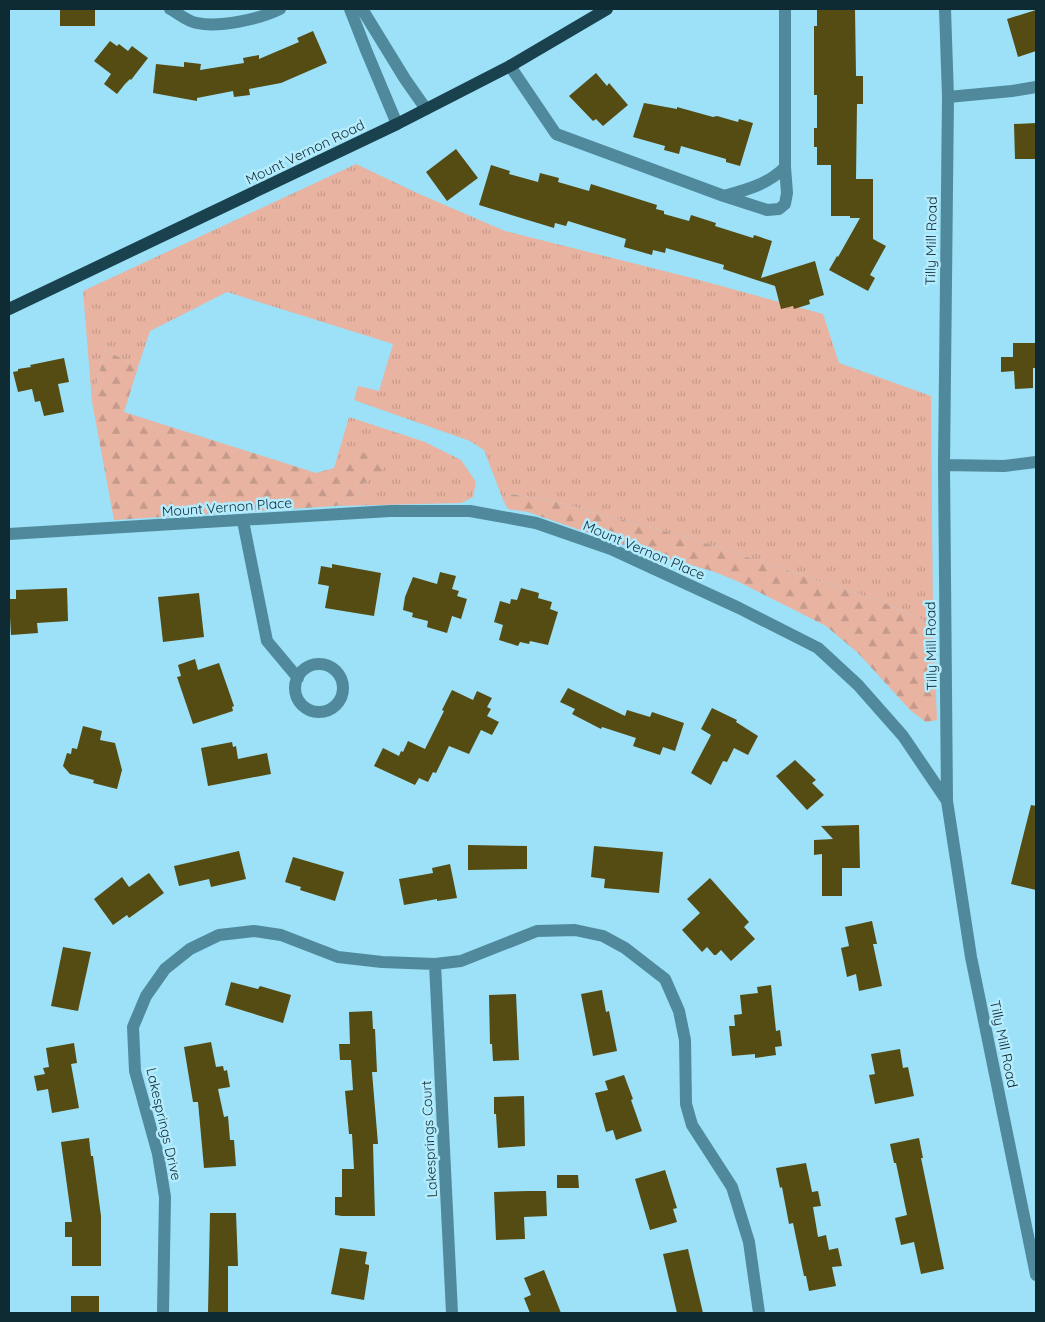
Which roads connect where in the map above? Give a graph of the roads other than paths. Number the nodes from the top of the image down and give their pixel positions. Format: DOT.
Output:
graph roads {
  1 [pos="170,9"];
  2 [pos="280,9"];
  3 [pos="350,9"];
  4 [pos="362,9"];
  5 [pos="607,9"];
  6 [pos="785,9"];
  7 [pos="946,9"];
  8 [pos="510,66"];
  9 [pos="1036,87"];
  10 [pos="948,97"];
  11 [pos="426,108"];
  12 [pos="397,124"];
  13 [pos="785,167"];
  14 [pos="730,198"];
  15 [pos="9,309"];
  16 [pos="1036,462"];
  17 [pos="944,465"];
  18 [pos="243,521"];
  19 [pos="9,534"];
  20 [pos="298,678"];
  21 [pos="947,801"];
  22 [pos="435,964"];
  23 [pos="1036,1275"];
  24 [pos="163,1313"];
  25 [pos="452,1313"];
  26 [pos="759,1313"];
  1 -- 2 [label="street"];
  3 -- 12 [label="street"];
  4 -- 11 [label="street"];
  5 -- 8 [label="main road, Mount Vernon Road"];
  6 -- 13 [label="street"];
  7 -- 10 [label="street, Tilly Mill Road"];
  8 -- 11 [label="main road, Mount Vernon Road"];
  8 -- 14 [label="street"];
  9 -- 10 [label="street"];
  10 -- 17 [label="street, Tilly Mill Road"];
  11 -- 12 [label="main road, Mount Vernon Road"];
  12 -- 15 [label="main road, Mount Vernon Road"];
  13 -- 14 [label="street"];
  13 -- 14 [label="street"];
  16 -- 17 [label="street"];
  17 -- 21 [label="street, Tilly Mill Road"];
  18 -- 19 [label="street, Mount Vernon Place"];
  18 -- 20 [label="street"];
  18 -- 21 [label="street, Mount Vernon Place"];
  21 -- 23 [label="street, Tilly Mill Road"];
  22 -- 24 [label="street, Lakesprings Drive"];
  22 -- 25 [label="street, Lakesprings Court"];
  22 -- 26 [label="street, Lakesprings Drive"];
}
